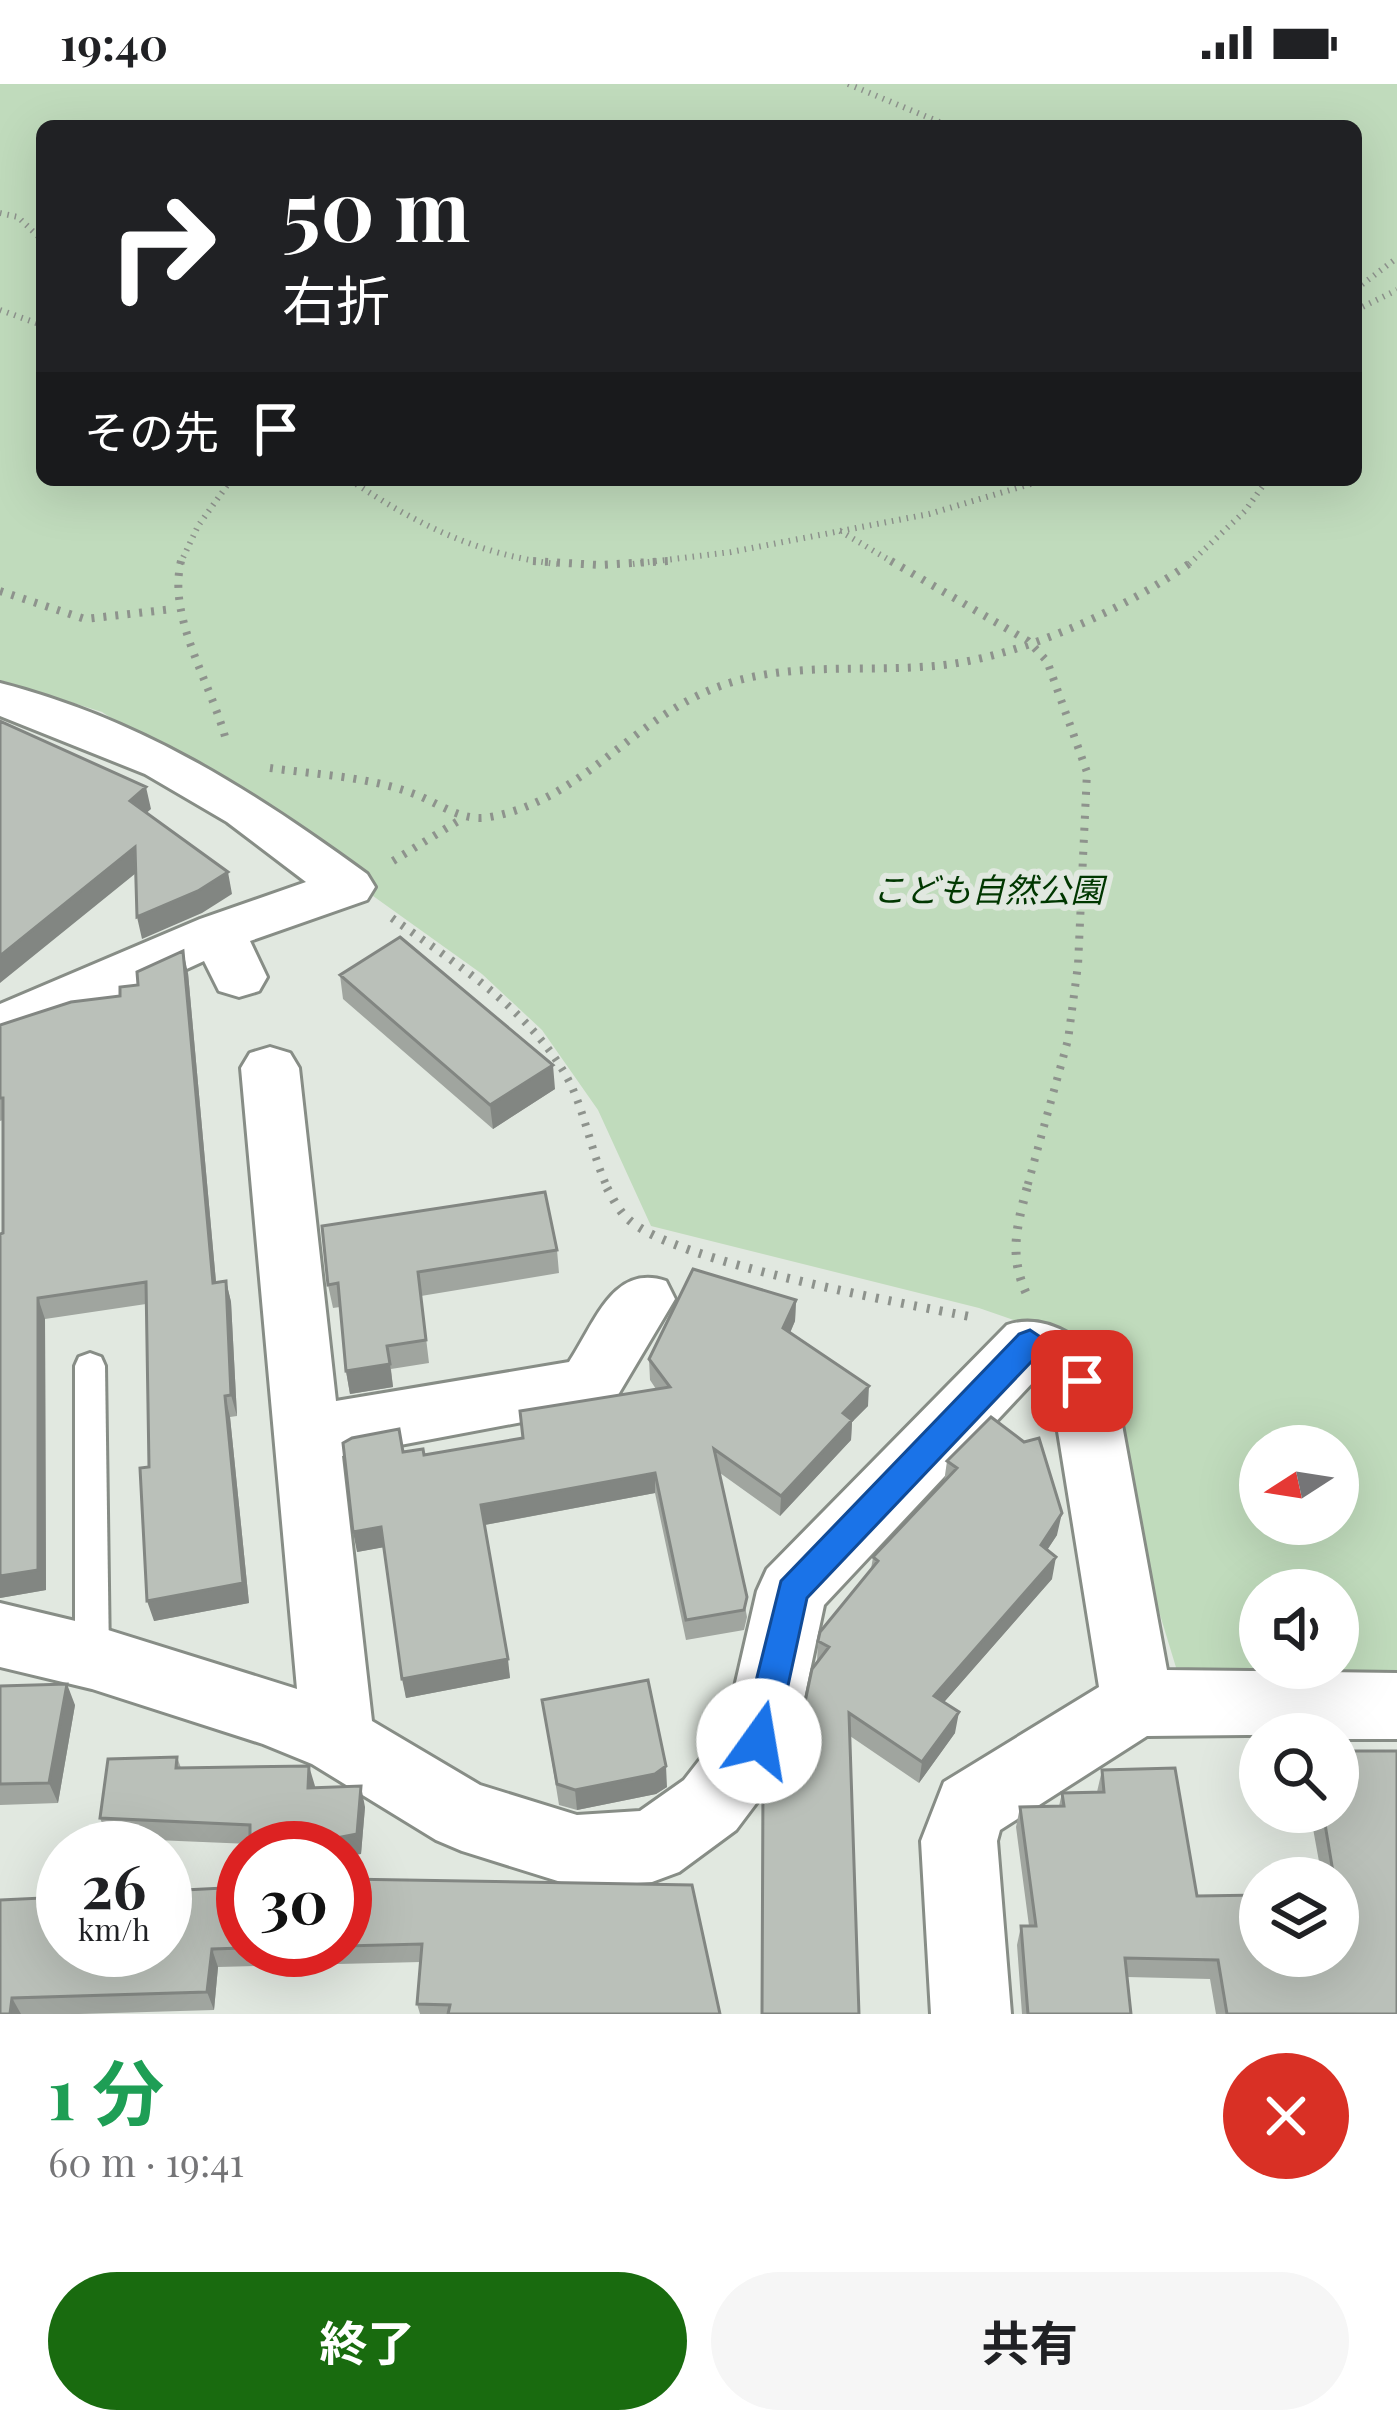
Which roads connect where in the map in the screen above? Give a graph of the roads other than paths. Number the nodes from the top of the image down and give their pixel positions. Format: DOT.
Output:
graph roads {
  1 [pos="0,698"];
  2 [pos="0,1024"];
  3 [pos="270,1068"];
  4 [pos="644,1299"];
  5 [pos="90,1366"];
  6 [pos="308,1435"];
  7 [pos="0,1635"];
  8 [pos="92,1657"];
  9 [pos="1137,1703"];
  10 [pos="1397,1706"];
  11 [pos="338,1740"];
  12 [pos="971,2014"];
  1 -- 2 [label="street"];
  3 -- 6 [label="street"];
  4 -- 6 [label="street"];
  5 -- 8 [label="lane"];
  6 -- 11 [label="street"];
  7 -- 8 [label="street"];
  8 -- 11 [label="street"];
  9 -- 10 [label="street"];
  9 -- 11 [label="street"];
  9 -- 12 [label="street"];
}
